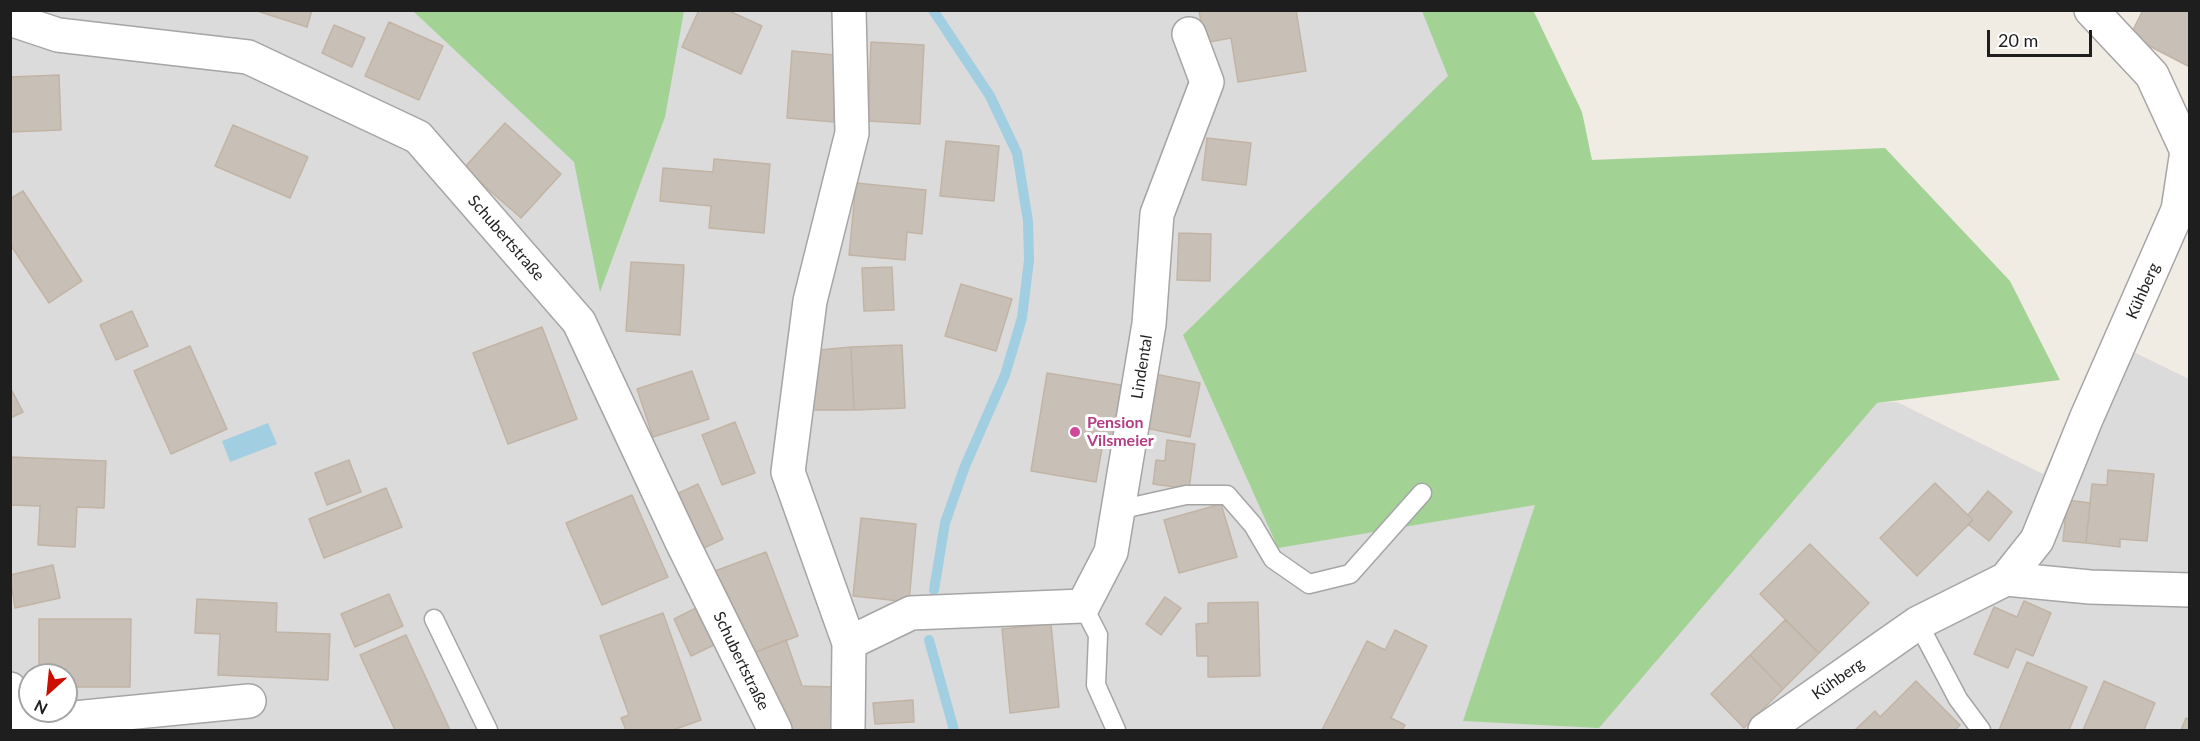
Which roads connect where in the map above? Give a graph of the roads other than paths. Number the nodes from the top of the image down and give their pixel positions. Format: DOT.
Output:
graph roads {
  1 [pos="849,10"];
  2 [pos="2091,10"];
  3 [pos="10,19"];
  4 [pos="1189,34"];
  5 [pos="1422,493"];
  6 [pos="1118,510"];
  7 [pos="2006,579"];
  8 [pos="2190,590"];
  9 [pos="1083,606"];
  10 [pos="434,619"];
  11 [pos="1918,623"];
  12 [pos="849,643"];
  13 [pos="10,689"];
  14 [pos="249,701"];
  15 [pos="23,727"];
  16 [pos="488,730"];
  17 [pos="775,730"];
  18 [pos="848,730"];
  19 [pos="1116,730"];
  20 [pos="1765,730"];
  21 [pos="1981,730"];
  1 -- 12 [label="street"];
  2 -- 7 [label="street, Kühberg"];
  3 -- 17 [label="street, Schubertstraße"];
  4 -- 6 [label="street, Lindental"];
  5 -- 6 [label="lane"];
  6 -- 9 [label="street, Lindental"];
  7 -- 8 [label="street"];
  7 -- 11 [label="street, Kühberg"];
  9 -- 12 [label="street"];
  9 -- 19 [label="lane"];
  10 -- 16 [label="lane"];
  11 -- 20 [label="street, Kühberg"];
  11 -- 21 [label="lane"];
  12 -- 18 [label="street"];
  13 -- 15 [label="street"];
  14 -- 15 [label="street"];
}
